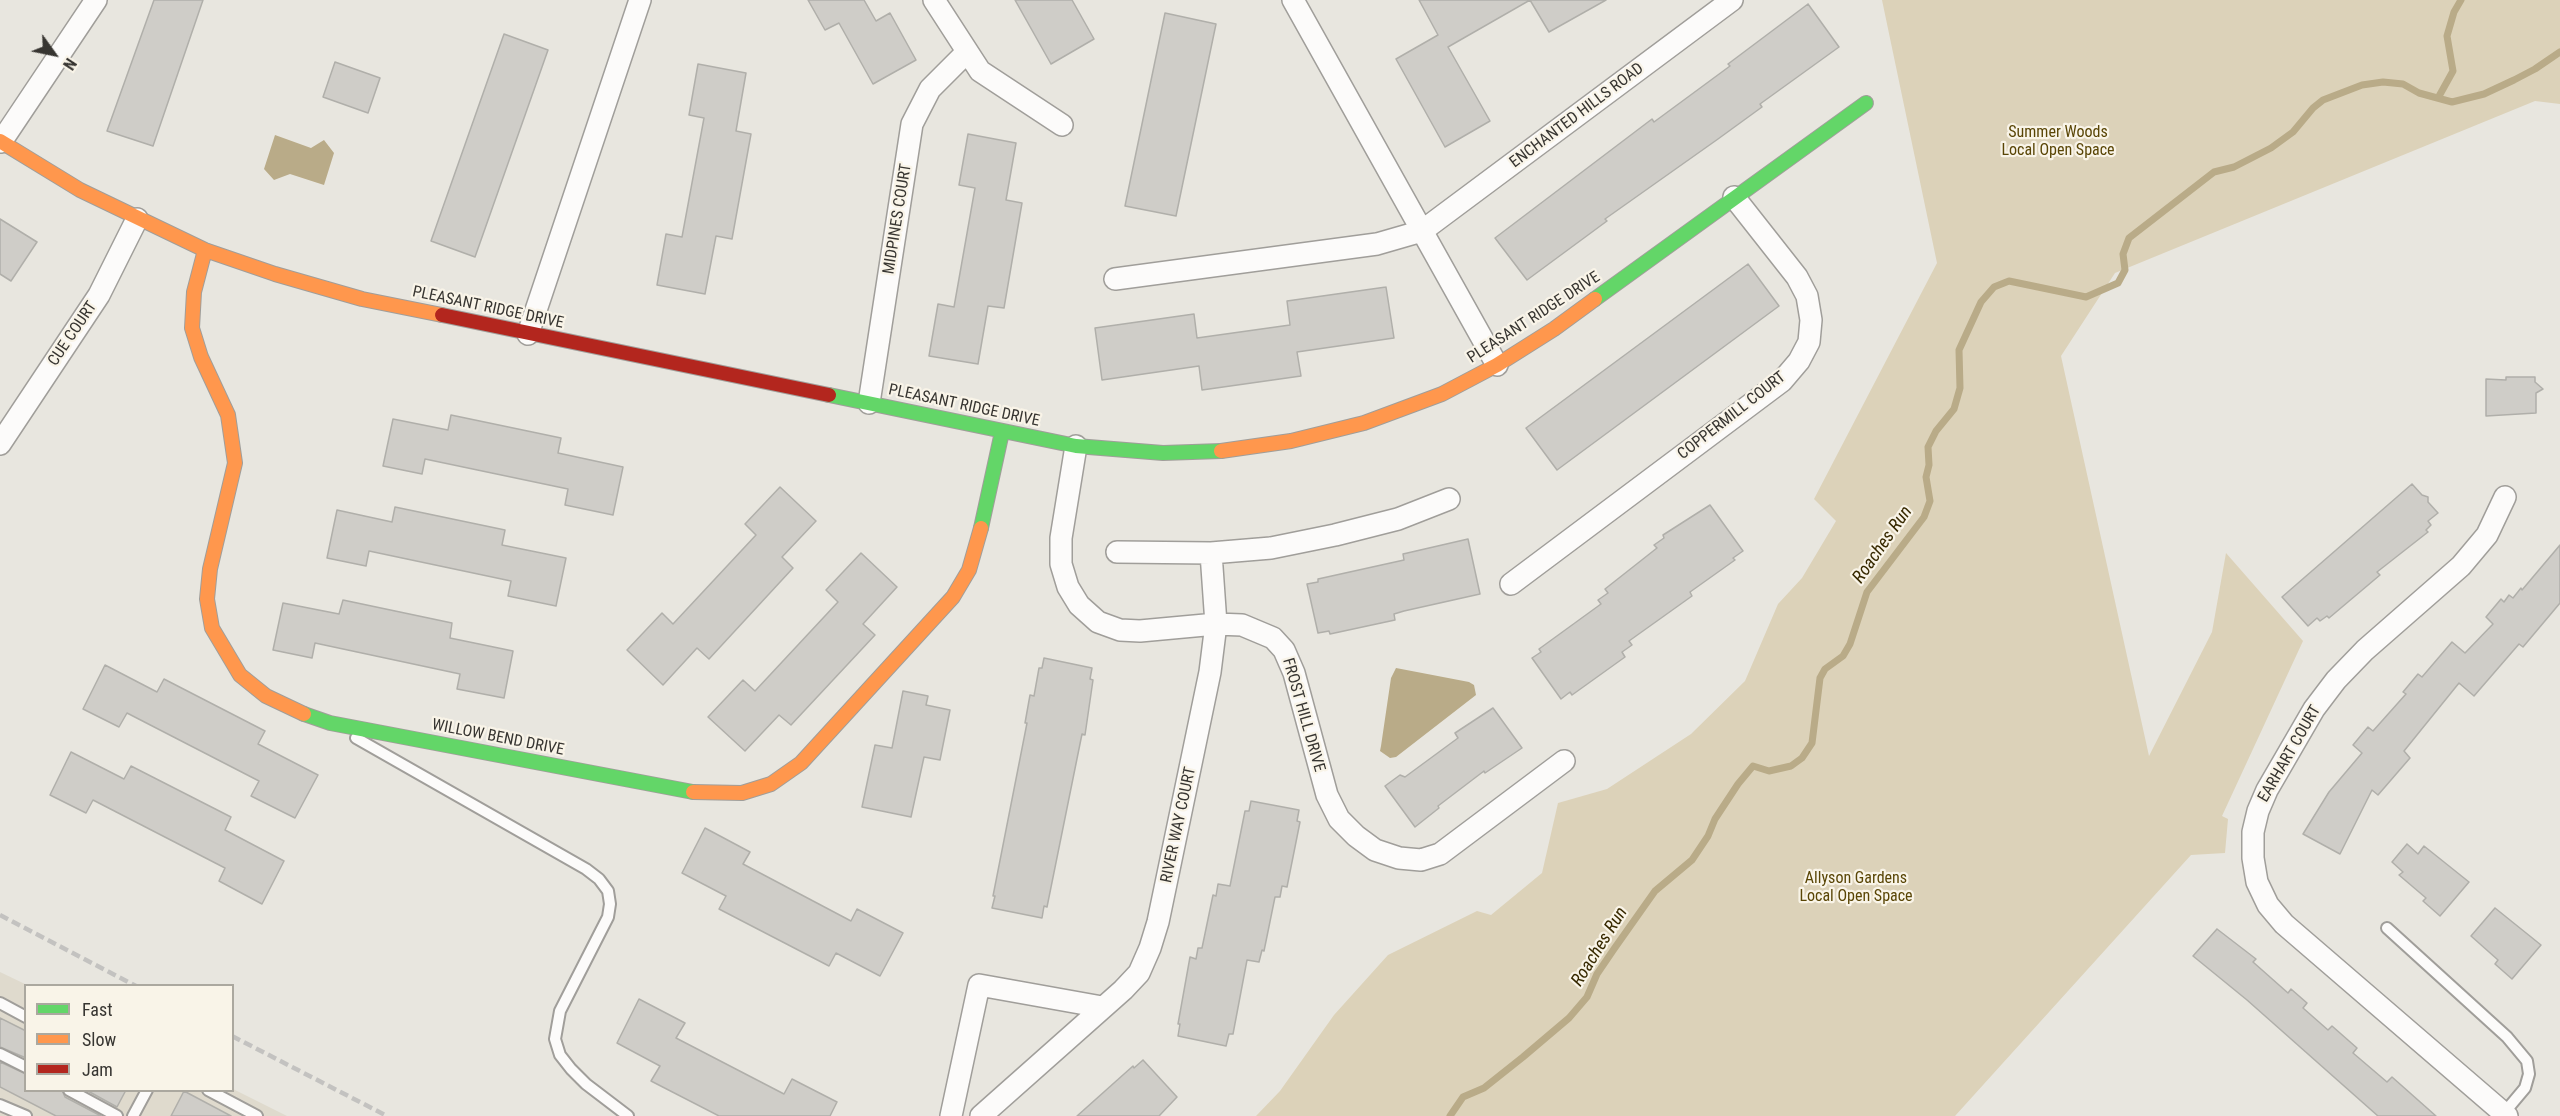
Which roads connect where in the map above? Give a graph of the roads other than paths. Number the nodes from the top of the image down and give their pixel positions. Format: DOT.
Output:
graph roads {
  1 [pos="96,0"];
  2 [pos="640,0"];
  3 [pos="934,0"];
  4 [pos="1293,0"];
  5 [pos="1732,0"];
  6 [pos="966,53"];
  7 [pos="1866,103"];
  8 [pos="1062,125"];
  9 [pos="0,142"];
  10 [pos="1734,197"];
  11 [pos="137,219"];
  12 [pos="1422,231"];
  13 [pos="205,250"];
  14 [pos="1115,279"];
  15 [pos="528,334"];
  16 [pos="1497,366"];
  17 [pos="869,403"];
  18 [pos="1002,432"];
  19 [pos="0,444"];
  20 [pos="1076,446"];
  21 [pos="2505,498"];
  22 [pos="1449,499"];
  23 [pos="1117,552"];
  24 [pos="1211,553"];
  25 [pos="1512,584"];
  26 [pos="1216,624"];
  27 [pos="330,723"];
  28 [pos="1564,761"];
  29 [pos="2387,928"];
  30 [pos="0,1003"];
  31 [pos="1102,1007"];
  32 [pos="24,1016"];
  33 [pos="0,1054"];
  34 [pos="24,1066"];
  35 [pos="73,1092"];
  36 [pos="146,1092"];
  37 [pos="211,1092"];
  38 [pos="0,1105"];
  39 [pos="2505,1115"];
  40 [pos="26,1116"];
  41 [pos="117,1116"];
  42 [pos="133,1116"];
  43 [pos="256,1116"];
  44 [pos="628,1116"];
  45 [pos="951,1116"];
  46 [pos="981,1116"];
  1 -- 9 [label="street"];
  2 -- 15 [label="street"];
  3 -- 6 [label="street"];
  4 -- 12 [label="street"];
  5 -- 12 [label="street, ENCHANTED HILLS ROAD"];
  6 -- 8 [label="street"];
  6 -- 17 [label="street, MIDPINES COURT"];
  7 -- 10 [label="street, PLEASANT RIDGE DRIVE"];
  9 -- 11 [label="street, PLEASANT RIDGE DRIVE"];
  10 -- 16 [label="street, PLEASANT RIDGE DRIVE"];
  10 -- 25 [label="street, COPPERMILL COURT"];
  11 -- 13 [label="street, PLEASANT RIDGE DRIVE"];
  11 -- 19 [label="street, CUE COURT"];
  12 -- 14 [label="street, ENCHANTED HILLS ROAD"];
  12 -- 16 [label="street"];
  13 -- 15 [label="street, PLEASANT RIDGE DRIVE"];
  13 -- 27 [label="street, WILLOW BEND DRIVE"];
  15 -- 17 [label="street, PLEASANT RIDGE DRIVE"];
  16 -- 20 [label="street, PLEASANT RIDGE DRIVE"];
  17 -- 18 [label="street, PLEASANT RIDGE DRIVE"];
  18 -- 20 [label="street, PLEASANT RIDGE DRIVE"];
  18 -- 27 [label="street, WILLOW BEND DRIVE"];
  20 -- 26 [label="street, FROST HILL DRIVE"];
  21 -- 39 [label="street, EARHART COURT"];
  22 -- 24 [label="street"];
  23 -- 24 [label="street"];
  24 -- 26 [label="street, RIVER WAY COURT"];
  26 -- 28 [label="street, FROST HILL DRIVE"];
  26 -- 31 [label="street, RIVER WAY COURT"];
  27 -- 44 [label="lane"];
  29 -- 39 [label="lane"];
  30 -- 32 [label="lane"];
  31 -- 45 [label="street"];
  31 -- 46 [label="street, RIVER WAY COURT"];
  33 -- 34 [label="lane"];
  35 -- 41 [label="lane"];
  36 -- 42 [label="lane"];
  37 -- 43 [label="lane"];
  38 -- 40 [label="lane"];
}
